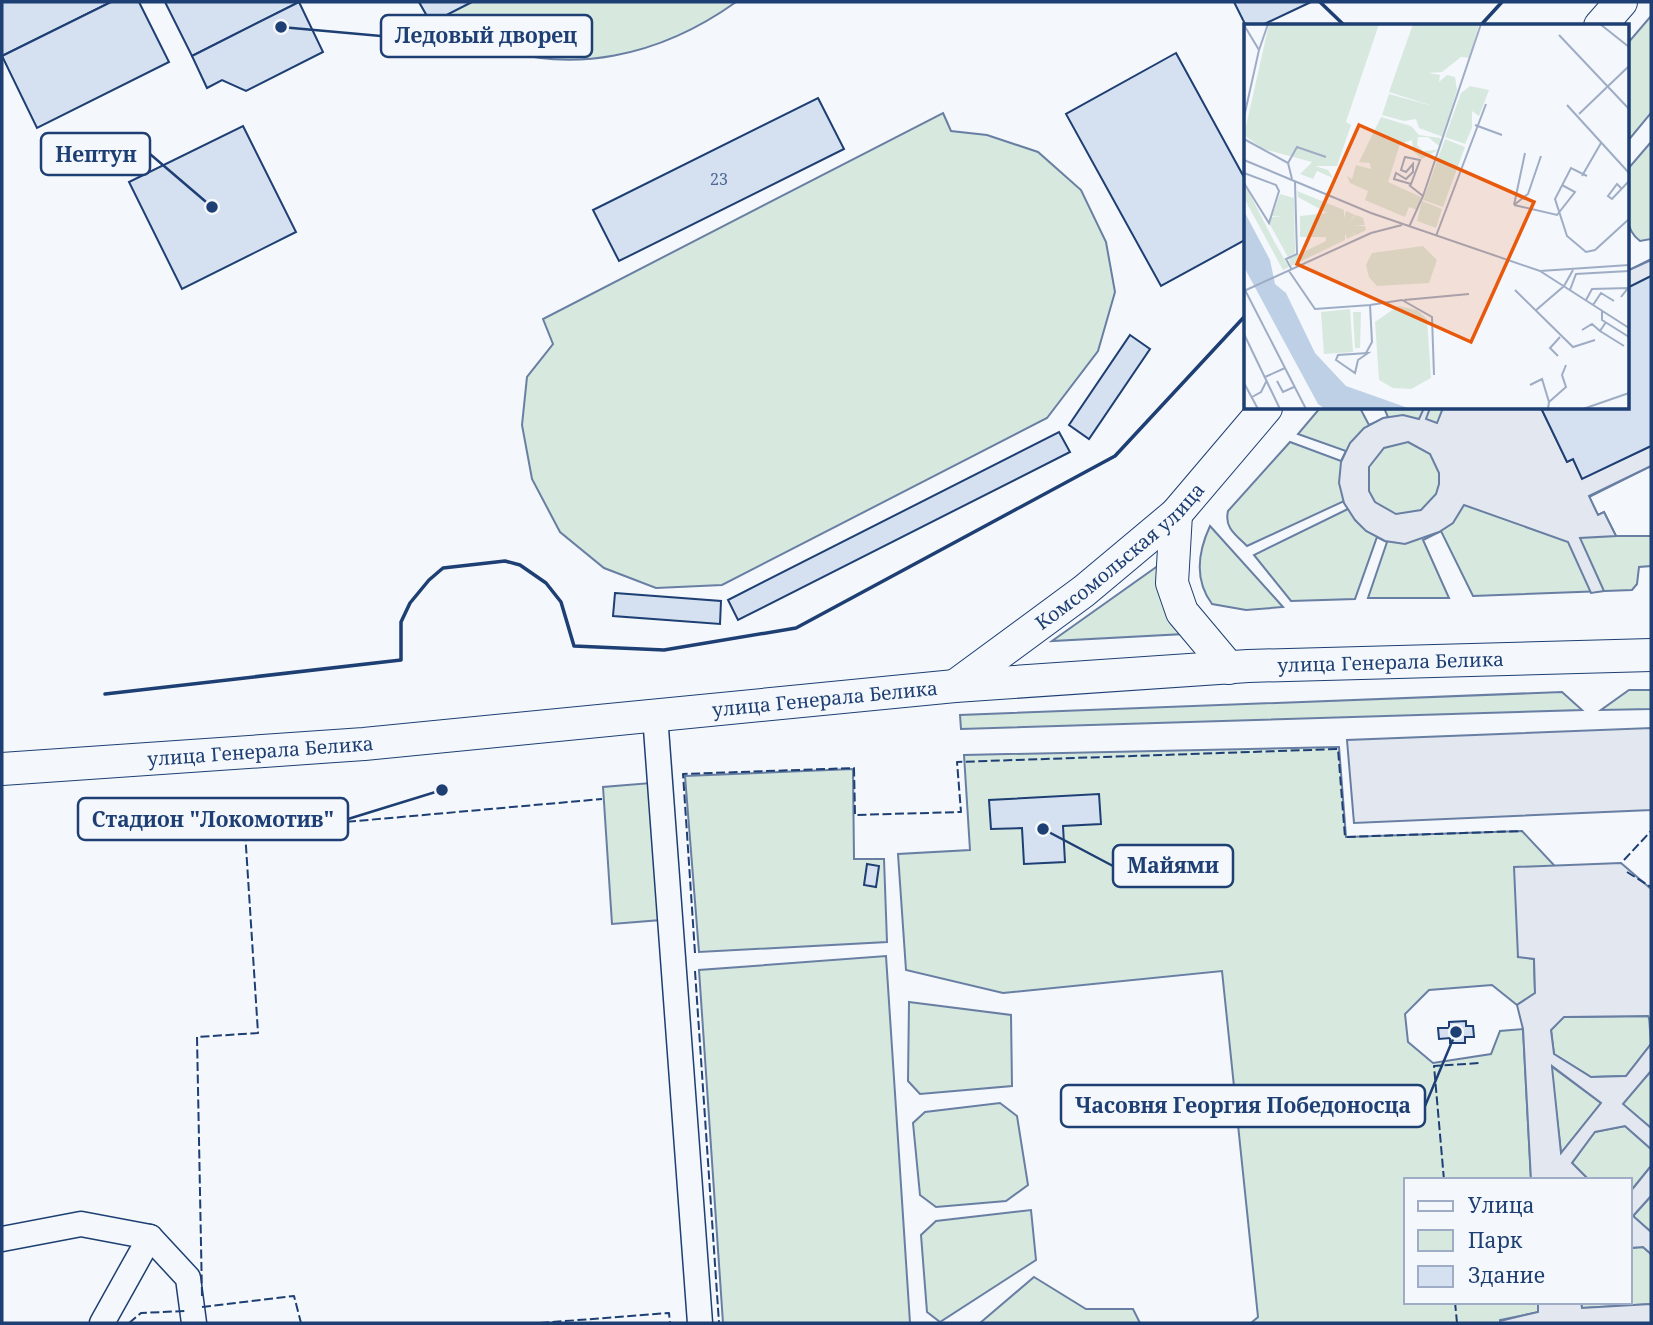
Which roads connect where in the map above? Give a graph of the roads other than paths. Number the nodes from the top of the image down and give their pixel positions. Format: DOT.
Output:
graph roads {
  1 [pos="1621,2"];
  2 [pos="1602,24"];
  3 [pos="1264,410"];
  4 [pos="1176,514"];
  5 [pos="1651,654"];
  6 [pos="1229,668"];
  7 [pos="955,686"];
  8 [pos="655,715"];
  9 [pos="2,769"];
  10 [pos="150,1237"];
  11 [pos="2,1239"];
  12 [pos="102,1323"];
  13 [pos="194,1323"];
  14 [pos="700,1323"];
  1 -- 2 [label="main road"];
  3 -- 4 [label="main road, Комсомольская улица"];
  4 -- 6 [label="main road"];
  4 -- 7 [label="main road, Комсомольская улица"];
  5 -- 6 [label="main road, улица Генерала Белика"];
  6 -- 7 [label="main road, улица Генерала Белика"];
  7 -- 8 [label="main road, улица Генерала Белика"];
  8 -- 9 [label="main road, улица Генерала Белика"];
  8 -- 14 [label="street"];
  10 -- 11 [label="street"];
  10 -- 12 [label="street"];
  10 -- 13 [label="street"];
}
